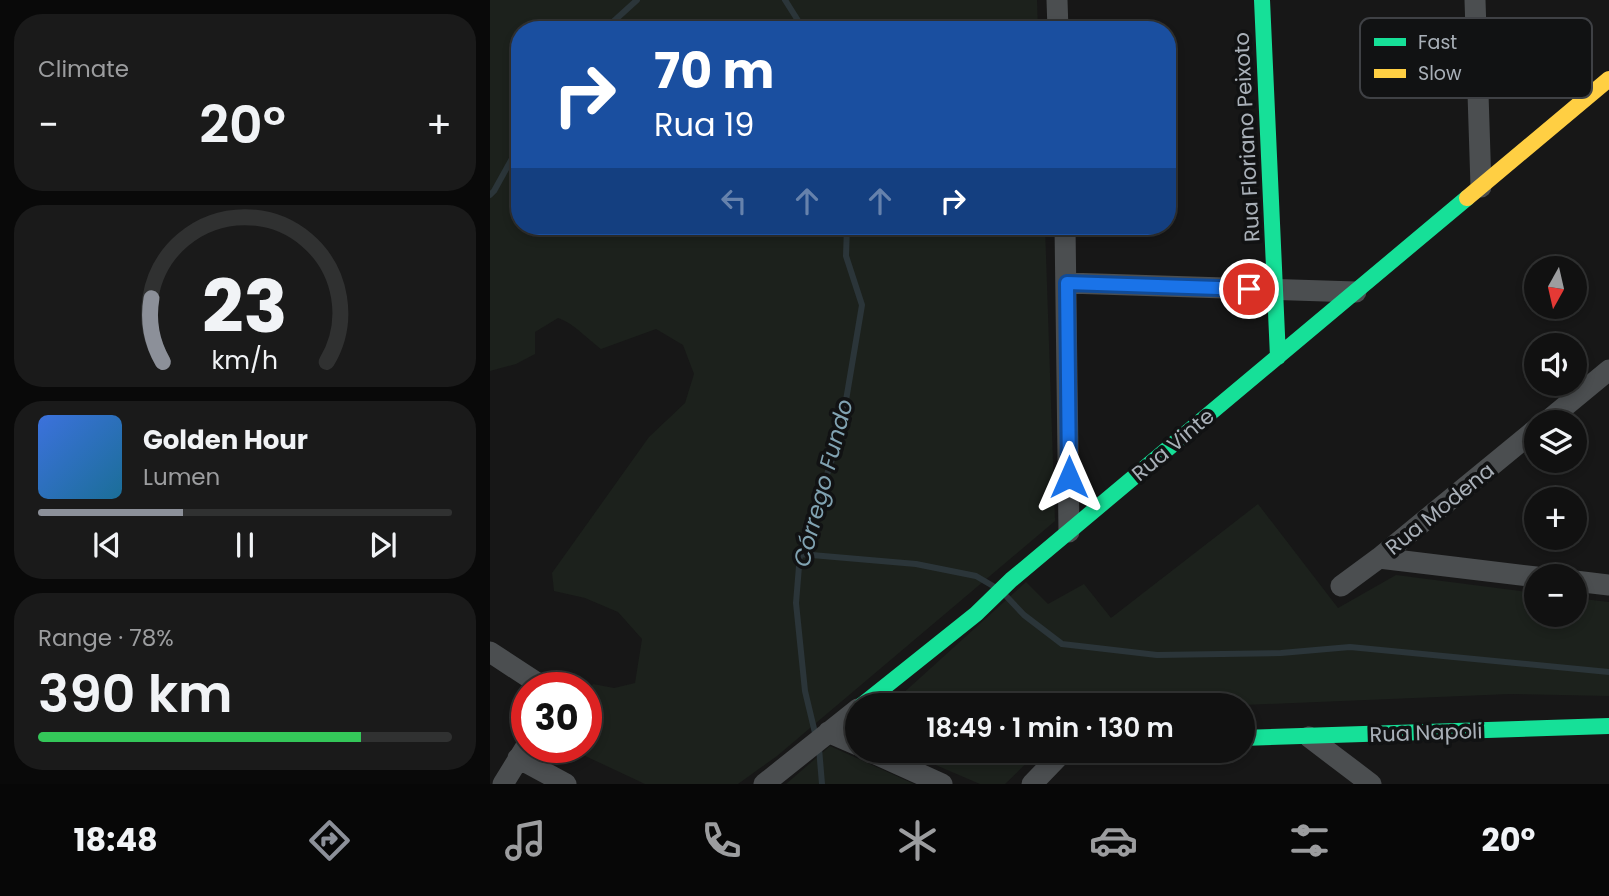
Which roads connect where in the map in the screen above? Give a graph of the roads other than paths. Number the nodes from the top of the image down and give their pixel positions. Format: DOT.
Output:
graph roads {
  1 [pos="1057,0"];
  2 [pos="1262,0"];
  3 [pos="1475,0"];
  4 [pos="1476,18"];
  5 [pos="1058,21"];
  6 [pos="1609,79"];
  7 [pos="1592,93"];
  8 [pos="1479,98"];
  9 [pos="1587,98"];
  10 [pos="1482,187"];
  11 [pos="1065,235"];
  12 [pos="1067,283"];
  13 [pos="1275,290"];
  14 [pos="1356,292"];
  15 [pos="1278,357"];
  16 [pos="1609,370"];
  17 [pos="1561,410"];
  18 [pos="1524,439"];
  19 [pos="1069,532"];
  20 [pos="1379,558"];
  21 [pos="1524,576"];
  22 [pos="1587,582"];
  23 [pos="1609,585"];
  24 [pos="1341,586"];
  25 [pos="490,652"];
  26 [pos="521,672"];
  27 [pos="877,693"];
  28 [pos="845,719"];
  29 [pos="1609,726"];
  30 [pos="825,734"];
  31 [pos="1309,737"];
  32 [pos="1255,738"];
  33 [pos="845,741"];
  34 [pos="516,763"];
  35 [pos="538,763"];
  36 [pos="896,763"];
  37 [pos="1052,763"];
  38 [pos="503,784"];
  39 [pos="566,784"];
  40 [pos="764,784"];
  41 [pos="942,784"];
  42 [pos="1032,784"];
  43 [pos="1371,784"];
  1 -- 5 [label="street"];
  2 -- 13 [label="street, Rua Floriano Peixoto"];
  3 -- 4 [label="street"];
  6 -- 7 [label="street, Rua Vinte"];
  8 -- 10 [label="street"];
  9 -- 10 [label="street, Rua Vinte"];
  10 -- 14 [label="street, Rua Vinte"];
  11 -- 12 [label="street"];
  12 -- 13 [label="street"];
  12 -- 19 [label="street"];
  13 -- 14 [label="street"];
  13 -- 15 [label="street, Rua Floriano Peixoto"];
  14 -- 15 [label="street, Rua Vinte"];
  15 -- 19 [label="street, Rua Vinte"];
  16 -- 17 [label="street"];
  18 -- 20 [label="street, Rua Modena"];
  19 -- 27 [label="street, Rua Vinte"];
  20 -- 21 [label="street"];
  20 -- 24 [label="street, Rua Modena"];
  22 -- 23 [label="street"];
  25 -- 26 [label="street"];
  28 -- 30 [label="street"];
  29 -- 31 [label="street, Rua Napoli"];
  30 -- 33 [label="street"];
  30 -- 40 [label="street"];
  31 -- 32 [label="street, Rua Napoli"];
  31 -- 43 [label="street"];
  34 -- 38 [label="street"];
  35 -- 39 [label="street"];
  36 -- 41 [label="street"];
  37 -- 42 [label="street"];
}
